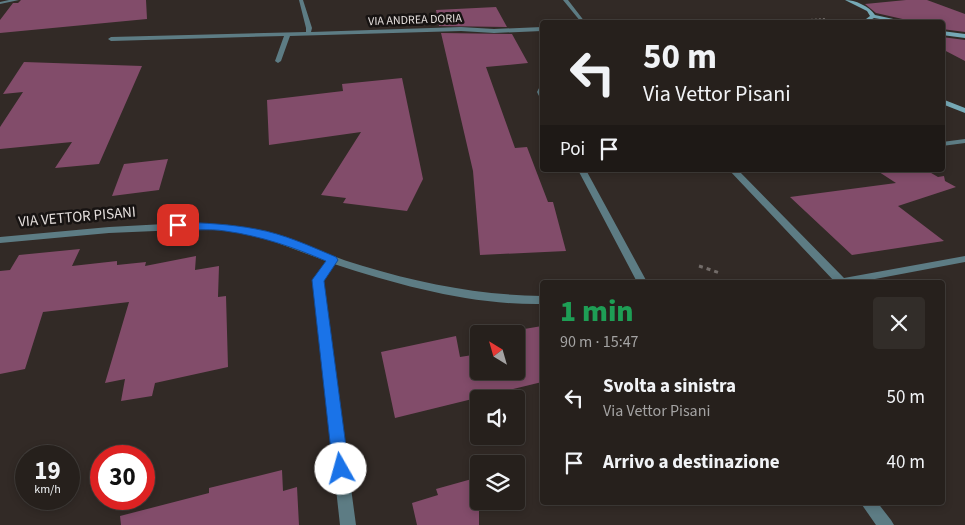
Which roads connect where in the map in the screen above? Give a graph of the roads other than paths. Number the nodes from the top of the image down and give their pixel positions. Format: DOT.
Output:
graph roads {
  1 [pos="17,0"];
  2 [pos="301,0"];
  3 [pos="565,0"];
  4 [pos="847,0"];
  5 [pos="0,3"];
  6 [pos="874,16"];
  7 [pos="581,20"];
  8 [pos="868,20"];
  9 [pos="894,20"];
  10 [pos="540,29"];
  11 [pos="945,33"];
  12 [pos="308,34"];
  13 [pos="287,35"];
  14 [pos="965,36"];
  15 [pos="111,39"];
  16 [pos="278,61"];
  17 [pos="945,102"];
  18 [pos="965,111"];
  19 [pos="965,141"];
  20 [pos="945,144"];
  21 [pos="583,172"];
  22 [pos="736,172"];
  23 [pos="0,240"];
  24 [pos="965,259"];
  25 [pos="332,260"];
  26 [pos="641,280"];
  27 [pos="840,280"];
  28 [pos="853,280"];
  29 [pos="540,300"];
  30 [pos="869,505"];
  31 [pos="348,525"];
  32 [pos="886,525"];
  1 -- 5 [label="street"];
  2 -- 12 [label="street"];
  3 -- 7 [label="street"];
  4 -- 6 [label="street"];
  6 -- 8 [label="street"];
  6 -- 9 [label="street"];
  10 -- 12 [label="street, VIA ANDREA DORIA"];
  11 -- 14 [label="street"];
  12 -- 13 [label="street, VIA ANDREA DORIA"];
  13 -- 15 [label="street, VIA ANDREA DORIA"];
  13 -- 16 [label="street"];
  17 -- 18 [label="street"];
  19 -- 20 [label="street"];
  21 -- 26 [label="street"];
  22 -- 27 [label="street"];
  23 -- 25 [label="street, VIA VETTOR PISANI"];
  24 -- 28 [label="street"];
  25 -- 29 [label="street, VIA VETTOR PISANI"];
  25 -- 31 [label="street"];
  30 -- 32 [label="street"];
}
